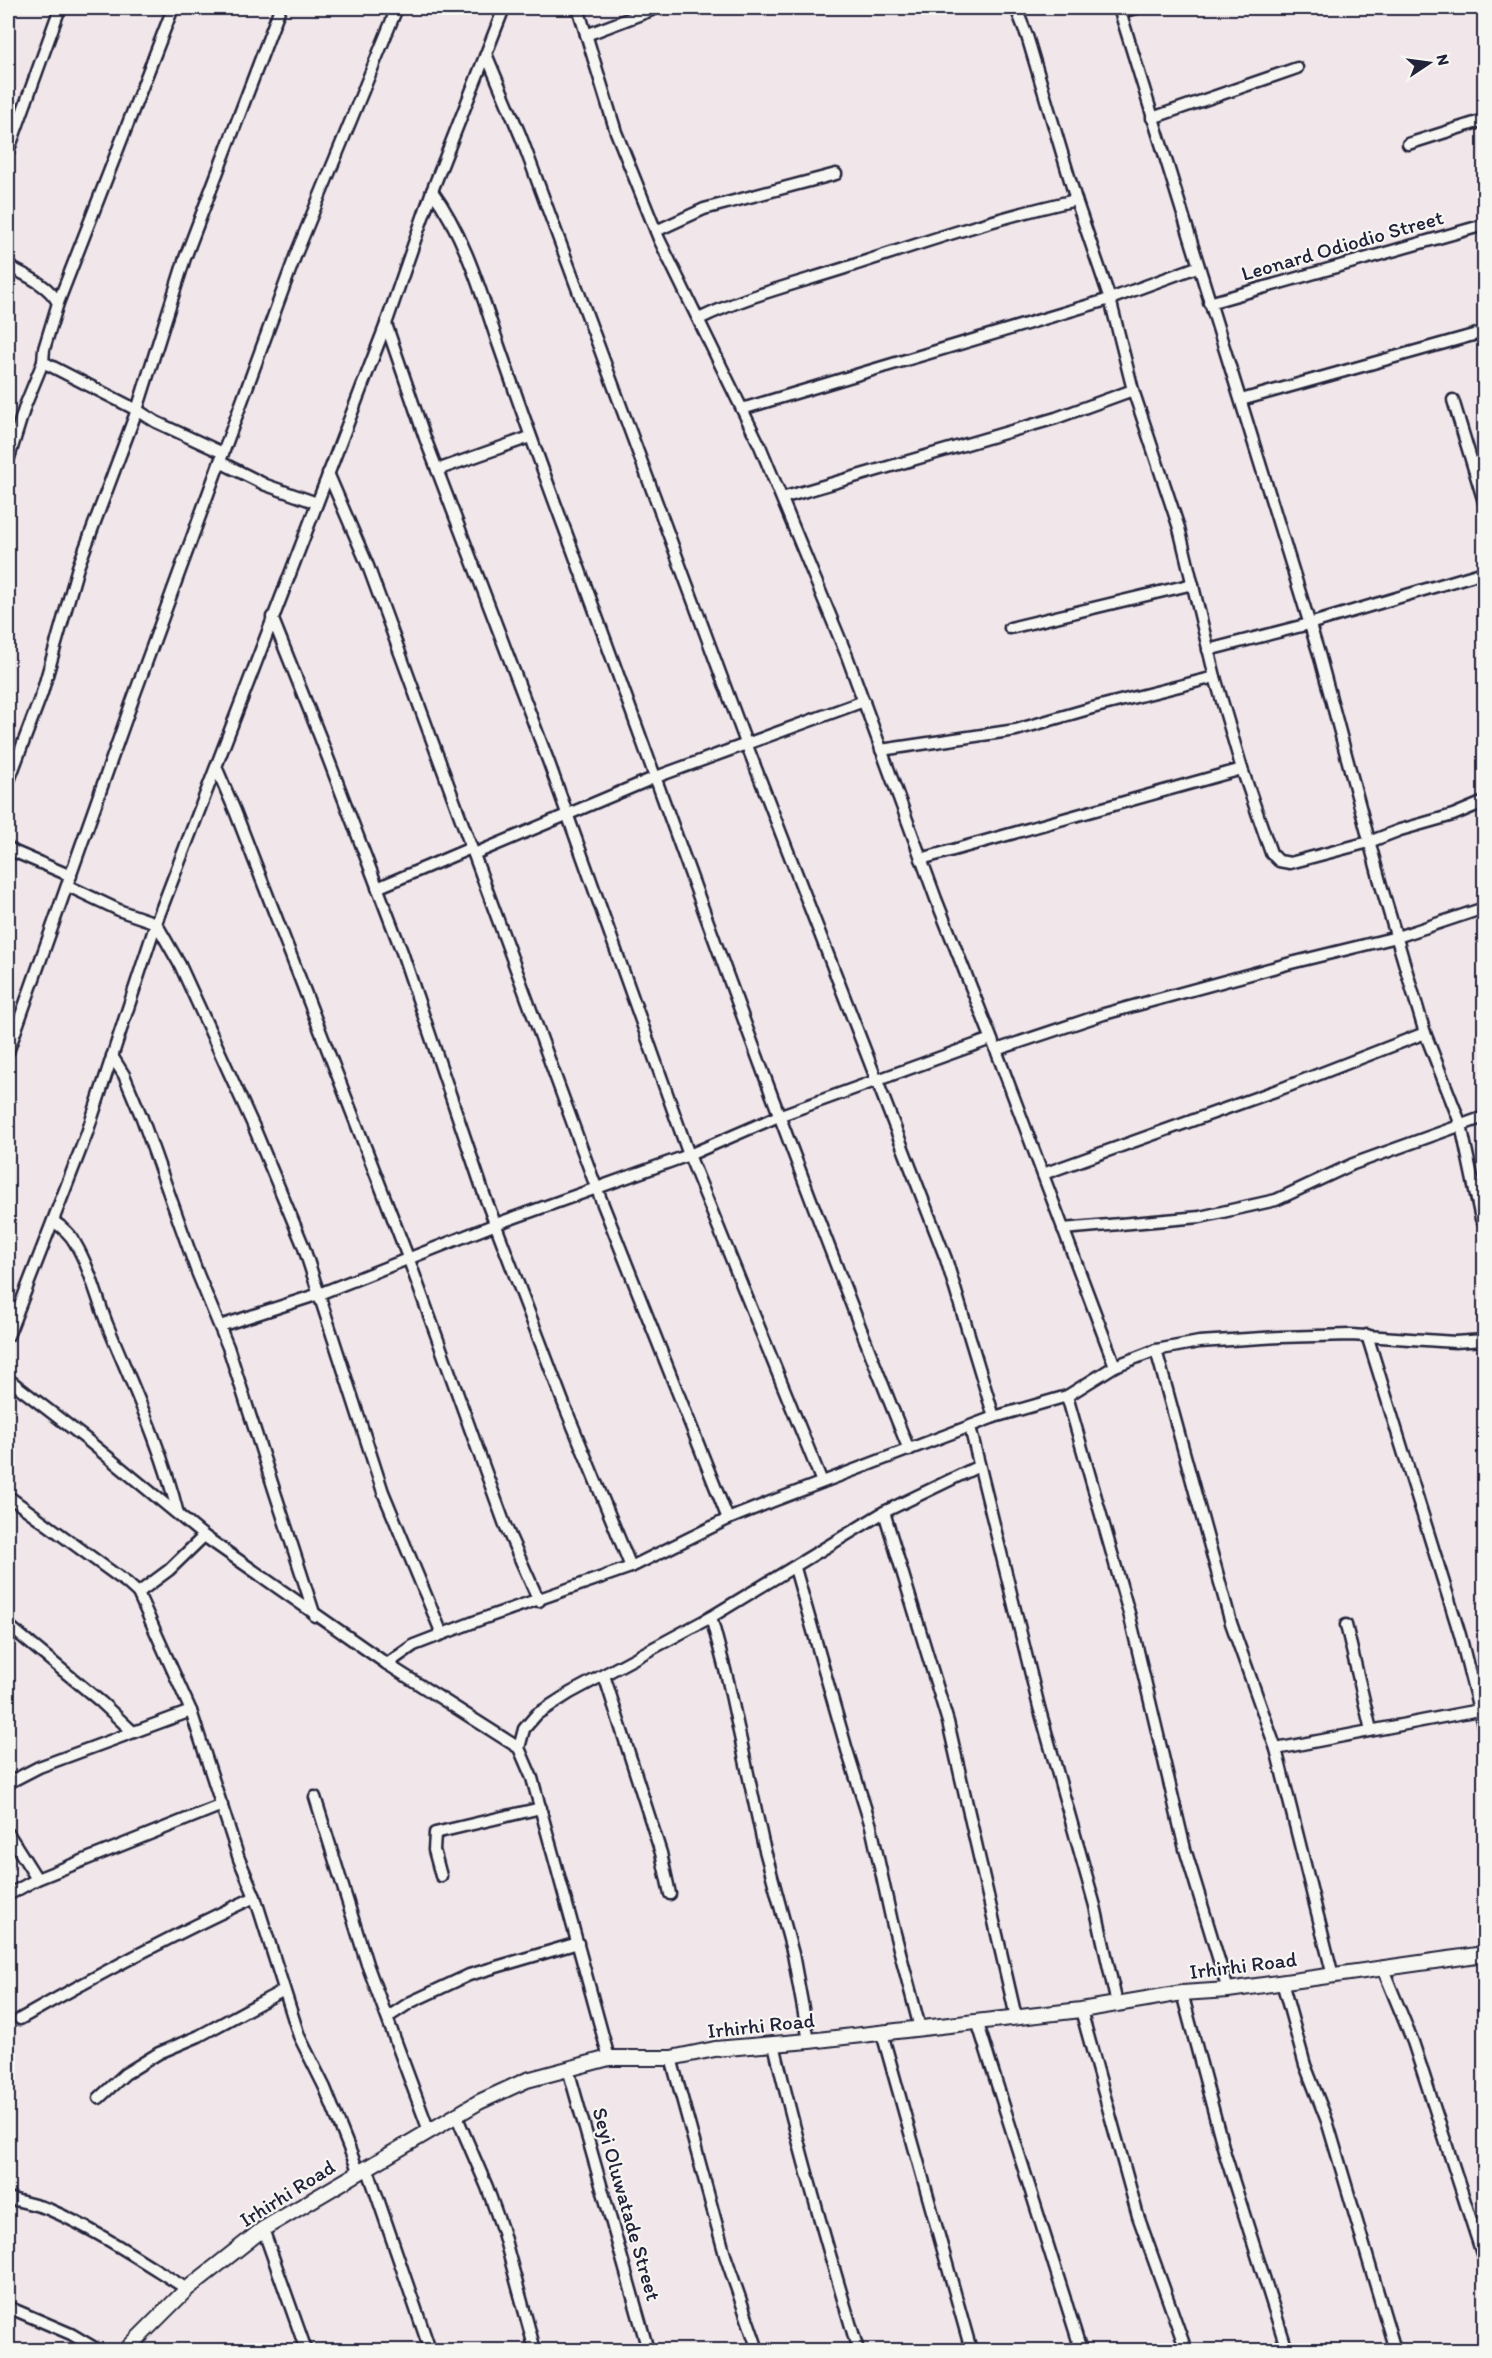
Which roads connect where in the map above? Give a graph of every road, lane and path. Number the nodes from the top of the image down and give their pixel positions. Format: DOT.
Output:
graph roads {
  1 [pos="60,8"];
  2 [pos="173,8"];
  3 [pos="280,8"];
  4 [pos="397,8"];
  5 [pos="504,8"];
  6 [pos="578,8"];
  7 [pos="657,8"];
  8 [pos="1016,8"];
  9 [pos="1137,8"];
  10 [pos="1119,10"];
  11 [pos="586,35"];
  12 [pos="486,54"];
  13 [pos="1297,68"];
  14 [pos="1152,118"];
  15 [pos="1485,120"];
  16 [pos="1408,144"];
  17 [pos="8,152"];
  18 [pos="836,174"];
  19 [pos="432,191"];
  20 [pos="1076,200"];
  21 [pos="1485,225"];
  22 [pos="656,231"];
  23 [pos="8,266"];
  24 [pos="1197,267"];
  25 [pos="1110,299"];
  26 [pos="58,303"];
  27 [pos="1209,303"];
  28 [pos="699,319"];
  29 [pos="386,324"];
  30 [pos="1485,332"];
  31 [pos="43,362"];
  32 [pos="1133,390"];
  33 [pos="1241,400"];
  34 [pos="1453,400"];
  35 [pos="742,409"];
  36 [pos="137,410"];
  37 [pos="530,437"];
  38 [pos="222,457"];
  39 [pos="8,461"];
  40 [pos="437,470"];
  41 [pos="328,473"];
  42 [pos="782,498"];
  43 [pos="1485,502"];
  44 [pos="317,503"];
  45 [pos="1485,572"];
  46 [pos="1193,584"];
  47 [pos="272,617"];
  48 [pos="1309,624"];
  49 [pos="1010,628"];
  50 [pos="1208,650"];
  51 [pos="1215,677"];
  52 [pos="864,701"];
  53 [pos="746,743"];
  54 [pos="881,750"];
  55 [pos="217,768"];
  56 [pos="1242,770"];
  57 [pos="656,777"];
  58 [pos="8,783"];
  59 [pos="1485,802"];
  60 [pos="567,815"];
  61 [pos="1369,842"];
  62 [pos="8,847"];
  63 [pos="473,851"];
  64 [pos="921,859"];
  65 [pos="70,881"];
  66 [pos="377,888"];
  67 [pos="1485,908"];
  68 [pos="156,923"];
  69 [pos="1397,937"];
  70 [pos="1425,1033"];
  71 [pos="991,1039"];
  72 [pos="996,1050"];
  73 [pos="8,1052"];
  74 [pos="112,1056"];
  75 [pos="879,1081"];
  76 [pos="781,1115"];
  77 [pos="1485,1117"];
  78 [pos="1461,1125"];
  79 [pos="688,1155"];
  80 [pos="1042,1174"];
  81 [pos="596,1187"];
  82 [pos="53,1221"];
  83 [pos="1485,1223"];
  84 [pos="496,1224"];
  85 [pos="1063,1229"];
  86 [pos="409,1260"];
  87 [pos="319,1294"];
  88 [pos="220,1326"];
  89 [pos="1367,1335"];
  90 [pos="8,1336"];
  91 [pos="1485,1340"];
  92 [pos="1156,1350"];
  93 [pos="1115,1366"];
  94 [pos="8,1378"];
  95 [pos="1067,1396"];
  96 [pos="994,1417"];
  97 [pos="969,1427"];
  98 [pos="909,1450"];
  99 [pos="979,1466"];
  100 [pos="822,1482"];
  101 [pos="8,1496"];
  102 [pos="884,1512"];
  103 [pos="178,1514"];
  104 [pos="728,1519"];
  105 [pos="204,1536"];
  106 [pos="631,1567"];
  107 [pos="795,1568"];
  108 [pos="138,1593"];
  109 [pos="539,1601"];
  110 [pos="315,1616"];
  111 [pos="711,1617"];
  112 [pos="1346,1625"];
  113 [pos="9,1630"];
  114 [pos="442,1634"];
  115 [pos="387,1664"];
  116 [pos="604,1675"];
  117 [pos="1482,1709"];
  118 [pos="191,1711"];
  119 [pos="1485,1729"];
  120 [pos="1371,1730"];
  121 [pos="133,1732"];
  122 [pos="519,1748"];
  123 [pos="1276,1749"];
  124 [pos="8,1783"];
  125 [pos="315,1797"];
  126 [pos="222,1805"];
  127 [pos="541,1808"];
  128 [pos="8,1833"];
  129 [pos="441,1876"];
  130 [pos="37,1880"];
  131 [pos="670,1894"];
  132 [pos="8,1895"];
  133 [pos="255,1897"];
  134 [pos="578,1943"];
  135 [pos="1485,1954"];
  136 [pos="1383,1970"];
  137 [pos="1333,1976"];
  138 [pos="1282,1982"];
  139 [pos="284,1990"];
  140 [pos="1228,1990"];
  141 [pos="1182,1993"];
  142 [pos="1117,2004"];
  143 [pos="1081,2010"];
  144 [pos="388,2016"];
  145 [pos="1016,2017"];
  146 [pos="21,2019"];
  147 [pos="977,2021"];
  148 [pos="920,2028"];
  149 [pos="882,2033"];
  150 [pos="809,2041"];
  151 [pos="774,2044"];
  152 [pos="609,2058"];
  153 [pos="671,2058"];
  154 [pos="568,2069"];
  155 [pos="99,2098"];
  156 [pos="456,2115"];
  157 [pos="429,2131"];
  158 [pos="363,2170"];
  159 [pos="8,2198"];
  160 [pos="263,2229"];
  161 [pos="1485,2260"];
  162 [pos="187,2289"];
  163 [pos="8,2307"];
  164 [pos="98,2350"];
  165 [pos="126,2350"];
  166 [pos="306,2350"];
  167 [pos="430,2350"];
  168 [pos="535,2350"];
  169 [pos="648,2350"];
  170 [pos="758,2350"];
  171 [pos="858,2350"];
  172 [pos="971,2350"];
  173 [pos="1081,2350"];
  174 [pos="1186,2350"];
  175 [pos="1287,2350"];
  176 [pos="1395,2350"];
  1 -- 17 [label="street"];
  2 -- 26 [label="street"];
  3 -- 36 [label="street"];
  4 -- 38 [label="street"];
  5 -- 12 [label="street"];
  6 -- 11 [label="street"];
  7 -- 11 [label="street"];
  8 -- 20 [label="street"];
  9 -- 10 [label="street"];
  10 -- 14 [label="street"];
  11 -- 22 [label="street"];
  12 -- 19 [label="street"];
  12 -- 53 [label="street"];
  13 -- 14 [label="street"];
  14 -- 24 [label="street"];
  15 -- 16 [label="street"];
  18 -- 22 [label="street"];
  19 -- 29 [label="street"];
  19 -- 37 [label="street"];
  20 -- 25 [label="street"];
  20 -- 28 [label="street"];
  21 -- 27 [label="street, Leonard Odiodio Street"];
  22 -- 28 [label="street"];
  23 -- 26 [label="street"];
  24 -- 25 [label="street"];
  24 -- 27 [label="street"];
  25 -- 32 [label="street"];
  25 -- 35 [label="street"];
  26 -- 31 [label="street"];
  27 -- 33 [label="street"];
  28 -- 35 [label="street"];
  29 -- 40 [label="street"];
  29 -- 41 [label="street"];
  30 -- 33 [label="street"];
  31 -- 36 [label="street"];
  31 -- 39 [label="street"];
  32 -- 42 [label="street"];
  32 -- 46 [label="street"];
  33 -- 48 [label="street"];
  34 -- 43 [label="street"];
  35 -- 42 [label="street"];
  36 -- 38 [label="street"];
  36 -- 58 [label="street"];
  37 -- 40 [label="street"];
  37 -- 57 [label="street"];
  38 -- 44 [label="street"];
  38 -- 65 [label="street"];
  40 -- 60 [label="street"];
  41 -- 44 [label="street"];
  41 -- 63 [label="street"];
  42 -- 52 [label="street"];
  44 -- 47 [label="street"];
  45 -- 48 [label="street"];
  46 -- 49 [label="street"];
  46 -- 50 [label="street"];
  47 -- 55 [label="street"];
  47 -- 66 [label="street"];
  48 -- 50 [label="street"];
  48 -- 61 [label="street"];
  50 -- 51 [label="street"];
  51 -- 54 [label="street"];
  51 -- 56 [label="street"];
  52 -- 53 [label="street"];
  52 -- 54 [label="street"];
  53 -- 57 [label="street"];
  53 -- 75 [label="street"];
  54 -- 64 [label="street"];
  55 -- 68 [label="street"];
  55 -- 86 [label="street"];
  56 -- 61 [label="street"];
  56 -- 64 [label="street"];
  57 -- 60 [label="street"];
  57 -- 76 [label="street"];
  59 -- 61 [label="street"];
  60 -- 63 [label="street"];
  60 -- 79 [label="street"];
  61 -- 69 [label="street"];
  62 -- 65 [label="street"];
  63 -- 66 [label="street"];
  63 -- 81 [label="street"];
  64 -- 71 [label="street"];
  65 -- 68 [label="street"];
  65 -- 73 [label="street"];
  66 -- 84 [label="street"];
  67 -- 69 [label="street"];
  68 -- 74 [label="street"];
  68 -- 87 [label="street"];
  69 -- 70 [label="street"];
  69 -- 72 [label="street"];
  70 -- 78 [label="street"];
  70 -- 80 [label="street"];
  71 -- 72 [label="street"];
  71 -- 75 [label="street"];
  72 -- 80 [label="street"];
  74 -- 82 [label="street"];
  74 -- 88 [label="street"];
  75 -- 76 [label="street"];
  75 -- 96 [label="street"];
  76 -- 79 [label="street"];
  76 -- 98 [label="street"];
  77 -- 78 [label="street"];
  78 -- 83 [label="street"];
  78 -- 85 [label="street"];
  79 -- 81 [label="street"];
  79 -- 100 [label="street"];
  80 -- 85 [label="street"];
  81 -- 84 [label="street"];
  81 -- 104 [label="street"];
  82 -- 90 [label="street"];
  82 -- 103 [label="street"];
  84 -- 86 [label="street"];
  84 -- 106 [label="street"];
  85 -- 93 [label="street"];
  86 -- 87 [label="street"];
  86 -- 109 [label="street"];
  87 -- 88 [label="street"];
  87 -- 114 [label="street"];
  88 -- 110 [label="street"];
  89 -- 91 [label="street"];
  89 -- 92 [label="street"];
  89 -- 117 [label="street"];
  92 -- 93 [label="street"];
  92 -- 123 [label="street"];
  93 -- 95 [label="street"];
  94 -- 103 [label="street"];
  95 -- 96 [label="street"];
  95 -- 140 [label="street"];
  96 -- 97 [label="street"];
  97 -- 98 [label="street"];
  97 -- 99 [label="street"];
  98 -- 100 [label="street"];
  99 -- 102 [label="street"];
  99 -- 142 [label="street"];
  100 -- 104 [label="street"];
  101 -- 108 [label="street"];
  102 -- 107 [label="street"];
  102 -- 145 [label="street"];
  103 -- 105 [label="street"];
  104 -- 106 [label="street"];
  105 -- 108 [label="street"];
  105 -- 110 [label="street"];
  106 -- 109 [label="street"];
  107 -- 111 [label="street"];
  107 -- 148 [label="street"];
  108 -- 118 [label="street"];
  109 -- 114 [label="street"];
  110 -- 115 [label="street"];
  111 -- 116 [label="street"];
  111 -- 150 [label="street"];
  112 -- 120 [label="street"];
  113 -- 121 [label="street"];
  114 -- 115 [label="street"];
  115 -- 122 [label="street"];
  116 -- 122 [label="street"];
  116 -- 131 [label="street"];
  117 -- 119 [label="street"];
  117 -- 120 [label="street"];
  118 -- 121 [label="street"];
  118 -- 126 [label="street"];
  120 -- 123 [label="street"];
  121 -- 124 [label="street"];
  122 -- 127 [label="street"];
  123 -- 137 [label="street"];
  125 -- 144 [label="street"];
  126 -- 130 [label="street"];
  126 -- 133 [label="street"];
  127 -- 129 [label="street"];
  127 -- 134 [label="street"];
  128 -- 130 [label="street"];
  130 -- 132 [label="street"];
  133 -- 139 [label="street"];
  133 -- 146 [label="street"];
  134 -- 144 [label="street"];
  134 -- 152 [label="street"];
  135 -- 136 [label="street, Irhirhi Road"];
  136 -- 137 [label="street, Irhirhi Road"];
  136 -- 161 [label="street"];
  137 -- 138 [label="street, Irhirhi Road"];
  138 -- 140 [label="street, Irhirhi Road"];
  138 -- 176 [label="street"];
  139 -- 155 [label="street"];
  139 -- 158 [label="street"];
  140 -- 141 [label="street, Irhirhi Road"];
  141 -- 142 [label="street, Irhirhi Road"];
  141 -- 175 [label="street"];
  142 -- 143 [label="street, Irhirhi Road"];
  143 -- 145 [label="street, Irhirhi Road"];
  143 -- 174 [label="street"];
  144 -- 157 [label="street"];
  145 -- 147 [label="street, Irhirhi Road"];
  147 -- 148 [label="street, Irhirhi Road"];
  147 -- 173 [label="street"];
  148 -- 149 [label="street, Irhirhi Road"];
  149 -- 150 [label="street, Irhirhi Road"];
  149 -- 172 [label="street"];
  150 -- 151 [label="street, Irhirhi Road"];
  151 -- 153 [label="street, Irhirhi Road"];
  151 -- 171 [label="street"];
  152 -- 153 [label="street, Irhirhi Road"];
  152 -- 154 [label="street, Irhirhi Road"];
  153 -- 170 [label="street"];
  154 -- 156 [label="street, Irhirhi Road"];
  154 -- 169 [label="street, Seyi Oluwatade Street"];
  156 -- 157 [label="street, Irhirhi Road"];
  156 -- 168 [label="street"];
  157 -- 158 [label="street, Irhirhi Road"];
  158 -- 160 [label="street, Irhirhi Road"];
  158 -- 167 [label="street"];
  159 -- 162 [label="street"];
  160 -- 162 [label="street, Irhirhi Road"];
  160 -- 166 [label="street"];
  162 -- 165 [label="street, Irhirhi Road"];
  163 -- 164 [label="street"];
}
